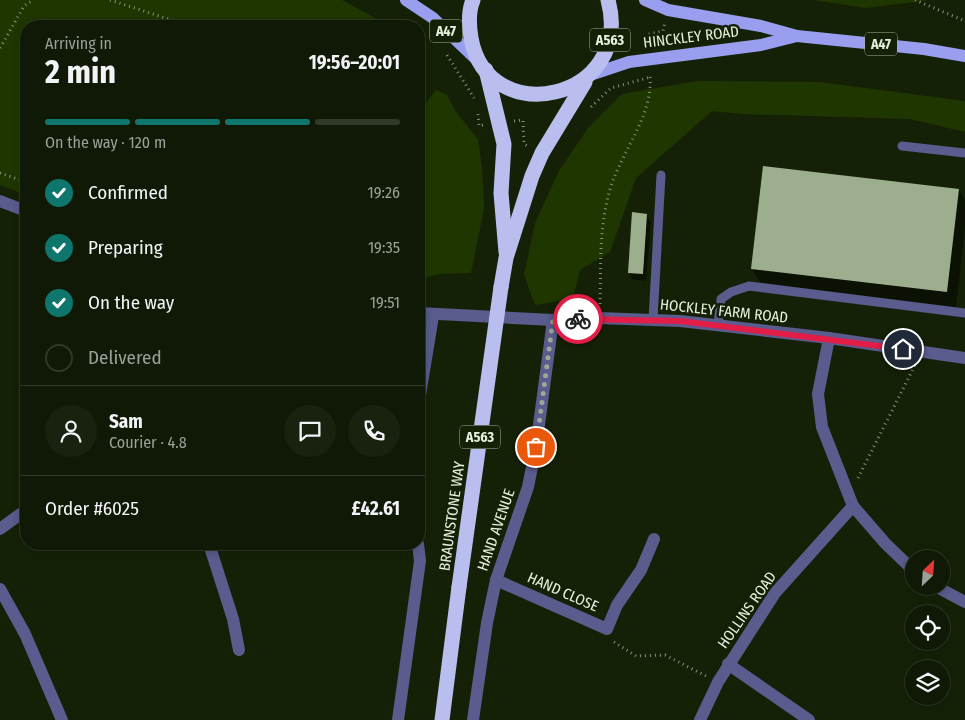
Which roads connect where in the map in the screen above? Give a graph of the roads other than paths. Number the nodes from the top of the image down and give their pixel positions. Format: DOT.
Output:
graph roads {
  1 [pos="406,0"];
  2 [pos="473,0"];
  3 [pos="608,0"];
  4 [pos="645,0"];
  5 [pos="797,36"];
  6 [pos="965,56"];
  7 [pos="484,68"];
  8 [pos="589,76"];
  9 [pos="902,146"];
  10 [pos="965,153"];
  11 [pos="660,174"];
  12 [pos="0,201"];
  13 [pos="20,209"];
  14 [pos="506,258"];
  15 [pos="965,313"];
  16 [pos="425,314"];
  17 [pos="433,316"];
  18 [pos="553,320"];
  19 [pos="653,320"];
  20 [pos="718,325"];
  21 [pos="829,338"];
  22 [pos="965,358"];
  23 [pos="425,365"];
  24 [pos="851,501"];
  25 [pos="20,514"];
  26 [pos="0,529"];
  27 [pos="654,540"];
  28 [pos="211,550"];
  29 [pos="419,550"];
  30 [pos="905,562"];
  31 [pos="496,580"];
  32 [pos="0,589"];
  33 [pos="950,594"];
  34 [pos="965,602"];
  35 [pos="239,650"];
  36 [pos="728,664"];
  37 [pos="62,720"];
  38 [pos="398,720"];
  39 [pos="442,720"];
  40 [pos="472,720"];
  41 [pos="700,720"];
  42 [pos="809,720"];
  1 -- 7 [label="main road, A47"];
  2 -- 7 [label="highway, A563"];
  3 -- 8 [label="highway, A563"];
  4 -- 5 [label="main road, HINCKLEY ROAD / A47"];
  5 -- 6 [label="main road, HINCKLEY ROAD / A47"];
  5 -- 8 [label="main road, HINCKLEY ROAD / A47"];
  7 -- 8 [label="highway, A563"];
  7 -- 14 [label="highway, BRAUNSTONE WAY / A563"];
  8 -- 14 [label="highway, BRAUNSTONE WAY / A563"];
  9 -- 10 [label="lane"];
  11 -- 19 [label="lane"];
  12 -- 13 [label="street"];
  14 -- 39 [label="highway, BRAUNSTONE WAY / A563, bridge"];
  15 -- 20 [label="lane"];
  16 -- 17 [label="street, HOCKLEY FARM ROAD"];
  17 -- 18 [label="street, HOCKLEY FARM ROAD"];
  17 -- 23 [label="street"];
  18 -- 19 [label="street, HOCKLEY FARM ROAD"];
  18 -- 31 [label="street, HAND AVENUE"];
  19 -- 20 [label="street, HOCKLEY FARM ROAD"];
  20 -- 21 [label="street, HOCKLEY FARM ROAD"];
  21 -- 22 [label="street, HOCKLEY FARM ROAD"];
  21 -- 24 [label="street"];
  24 -- 30 [label="street"];
  24 -- 36 [label="street, HOLLINS ROAD"];
  25 -- 26 [label="street"];
  27 -- 31 [label="street, HAND CLOSE"];
  28 -- 35 [label="street"];
  29 -- 38 [label="street"];
  31 -- 40 [label="street, HAND AVENUE"];
  32 -- 37 [label="street"];
  33 -- 34 [label="street"];
  36 -- 41 [label="street, HOLLINS ROAD"];
  36 -- 42 [label="street"];
}
